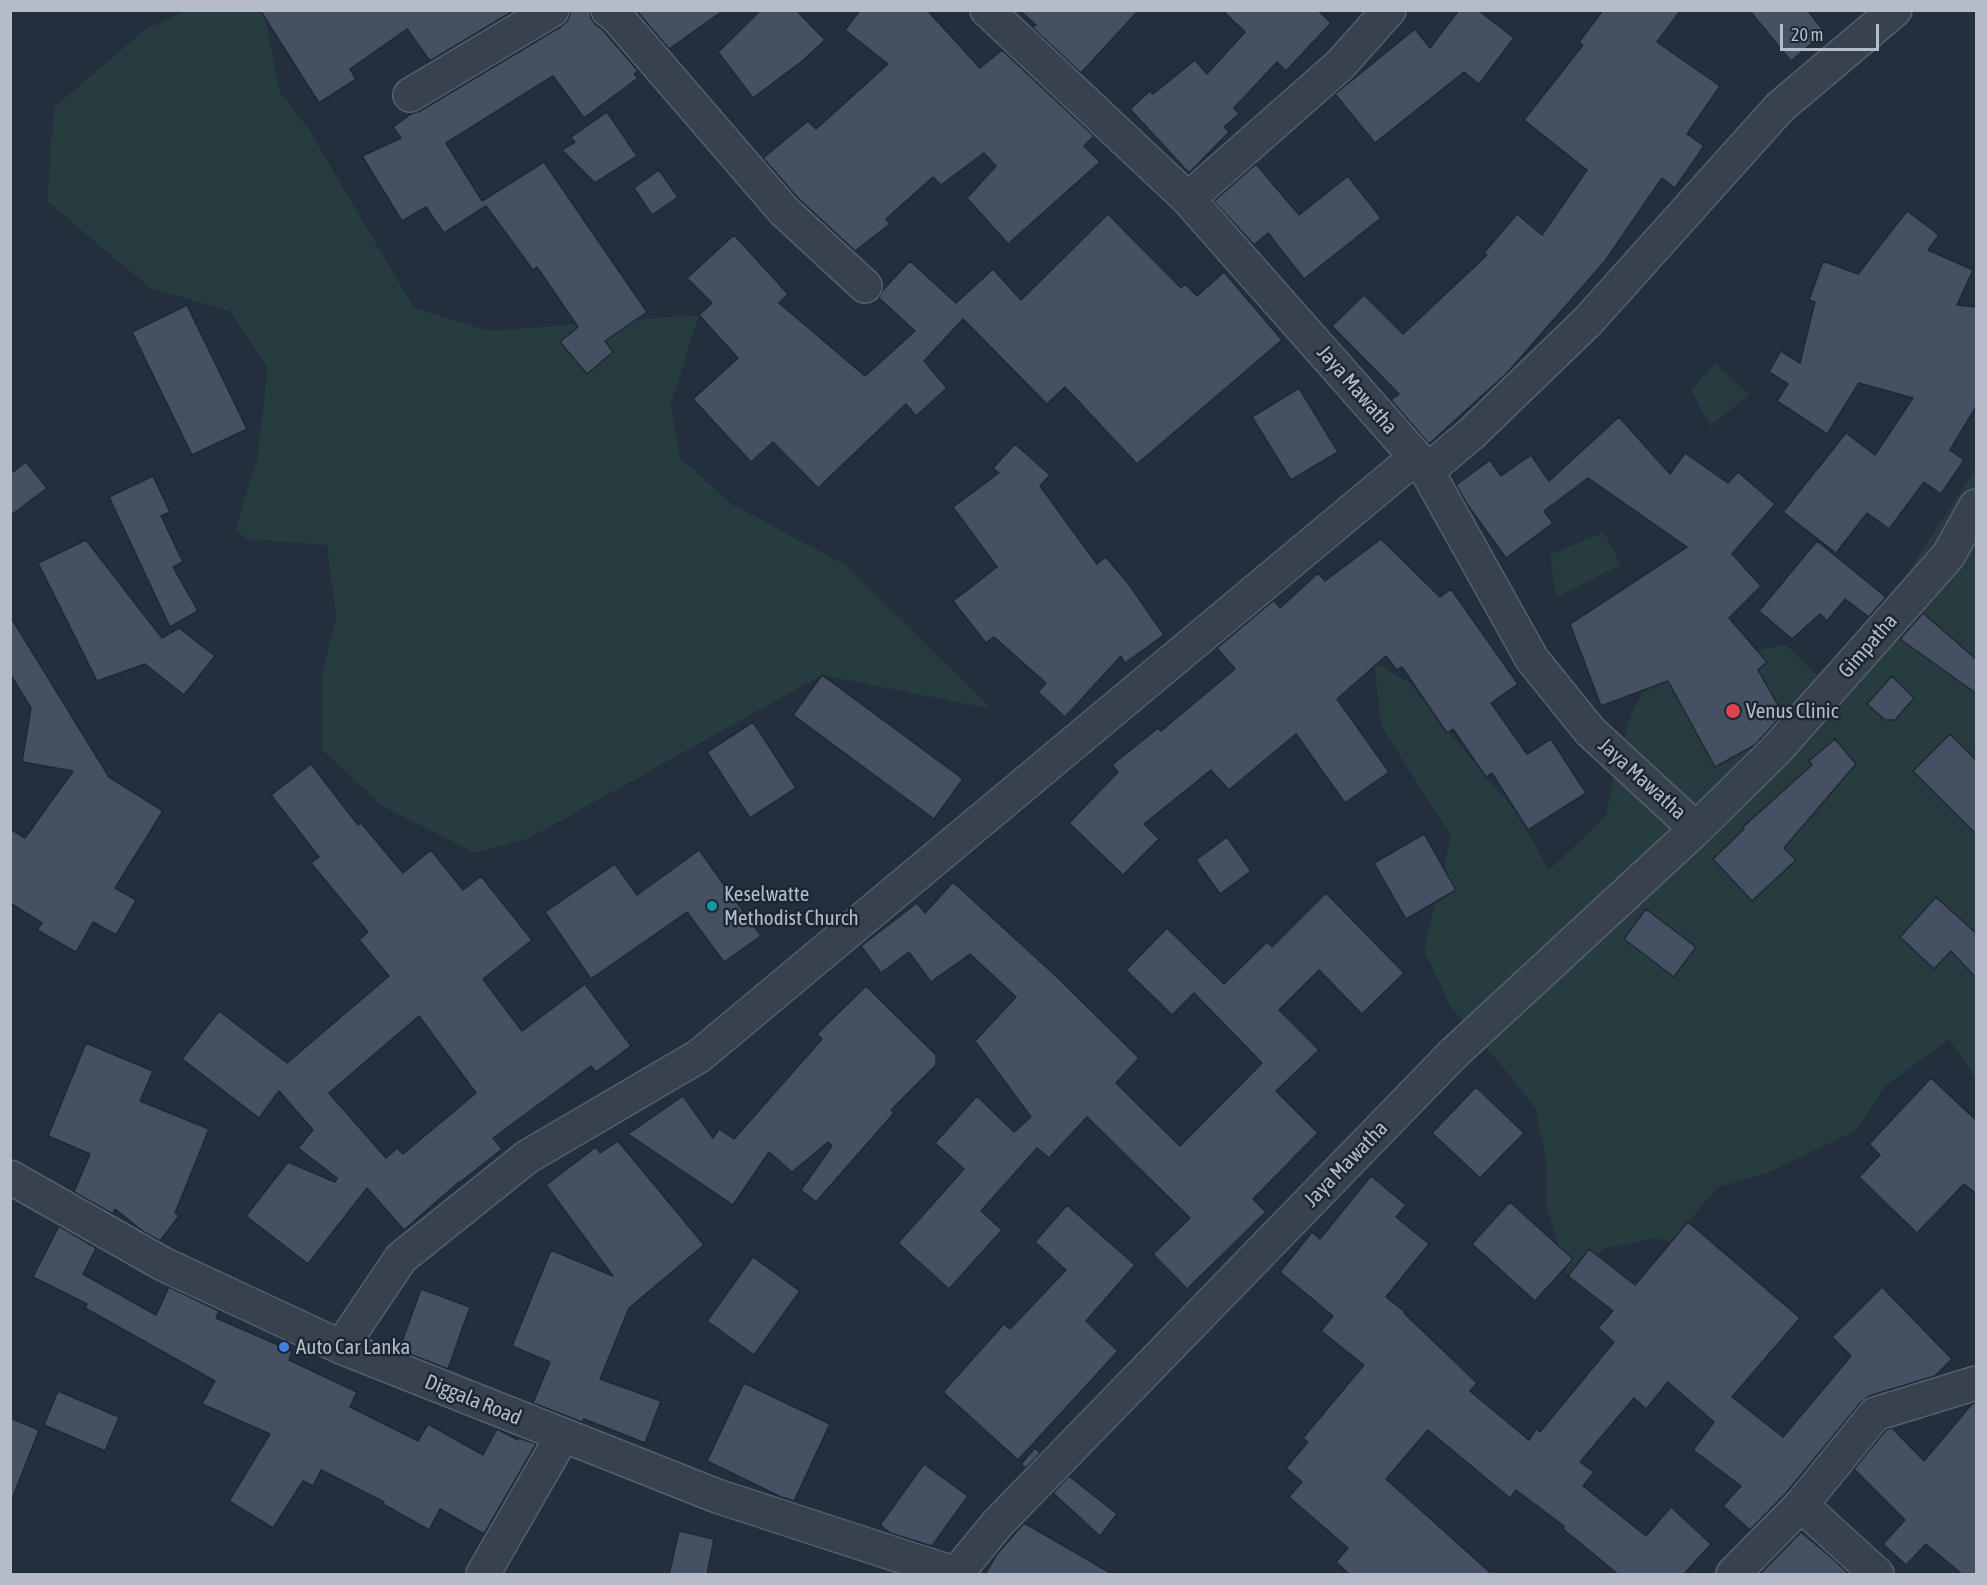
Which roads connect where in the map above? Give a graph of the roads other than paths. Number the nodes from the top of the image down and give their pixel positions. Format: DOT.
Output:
graph roads {
  1 [pos="552,10"];
  2 [pos="608,10"];
  3 [pos="987,10"];
  4 [pos="1389,10"];
  5 [pos="1895,10"];
  6 [pos="410,95"];
  7 [pos="1188,200"];
  8 [pos="865,286"];
  9 [pos="1421,464"];
  10 [pos="1977,506"];
  11 [pos="1696,829"];
  12 [pos="10,1177"];
  13 [pos="341,1347"];
  14 [pos="1977,1383"];
  15 [pos="563,1435"];
  16 [pos="1801,1505"];
  17 [pos="956,1574"];
  18 [pos="483,1575"];
  19 [pos="1733,1575"];
  20 [pos="1877,1575"];
  1 -- 6 [label="street"];
  2 -- 8 [label="street"];
  3 -- 7 [label="street, Jaya Mawatha"];
  4 -- 7 [label="street"];
  5 -- 9 [label="street"];
  7 -- 9 [label="street, Jaya Mawatha"];
  9 -- 11 [label="street, Jaya Mawatha"];
  9 -- 13 [label="street"];
  10 -- 11 [label="street, Gimpatha"];
  11 -- 17 [label="street, Jaya Mawatha"];
  12 -- 13 [label="street, Diggala Road"];
  13 -- 15 [label="street, Diggala Road"];
  14 -- 16 [label="street"];
  15 -- 17 [label="street, Diggala Road"];
  15 -- 18 [label="street"];
  16 -- 19 [label="street"];
  16 -- 20 [label="street"];
}
